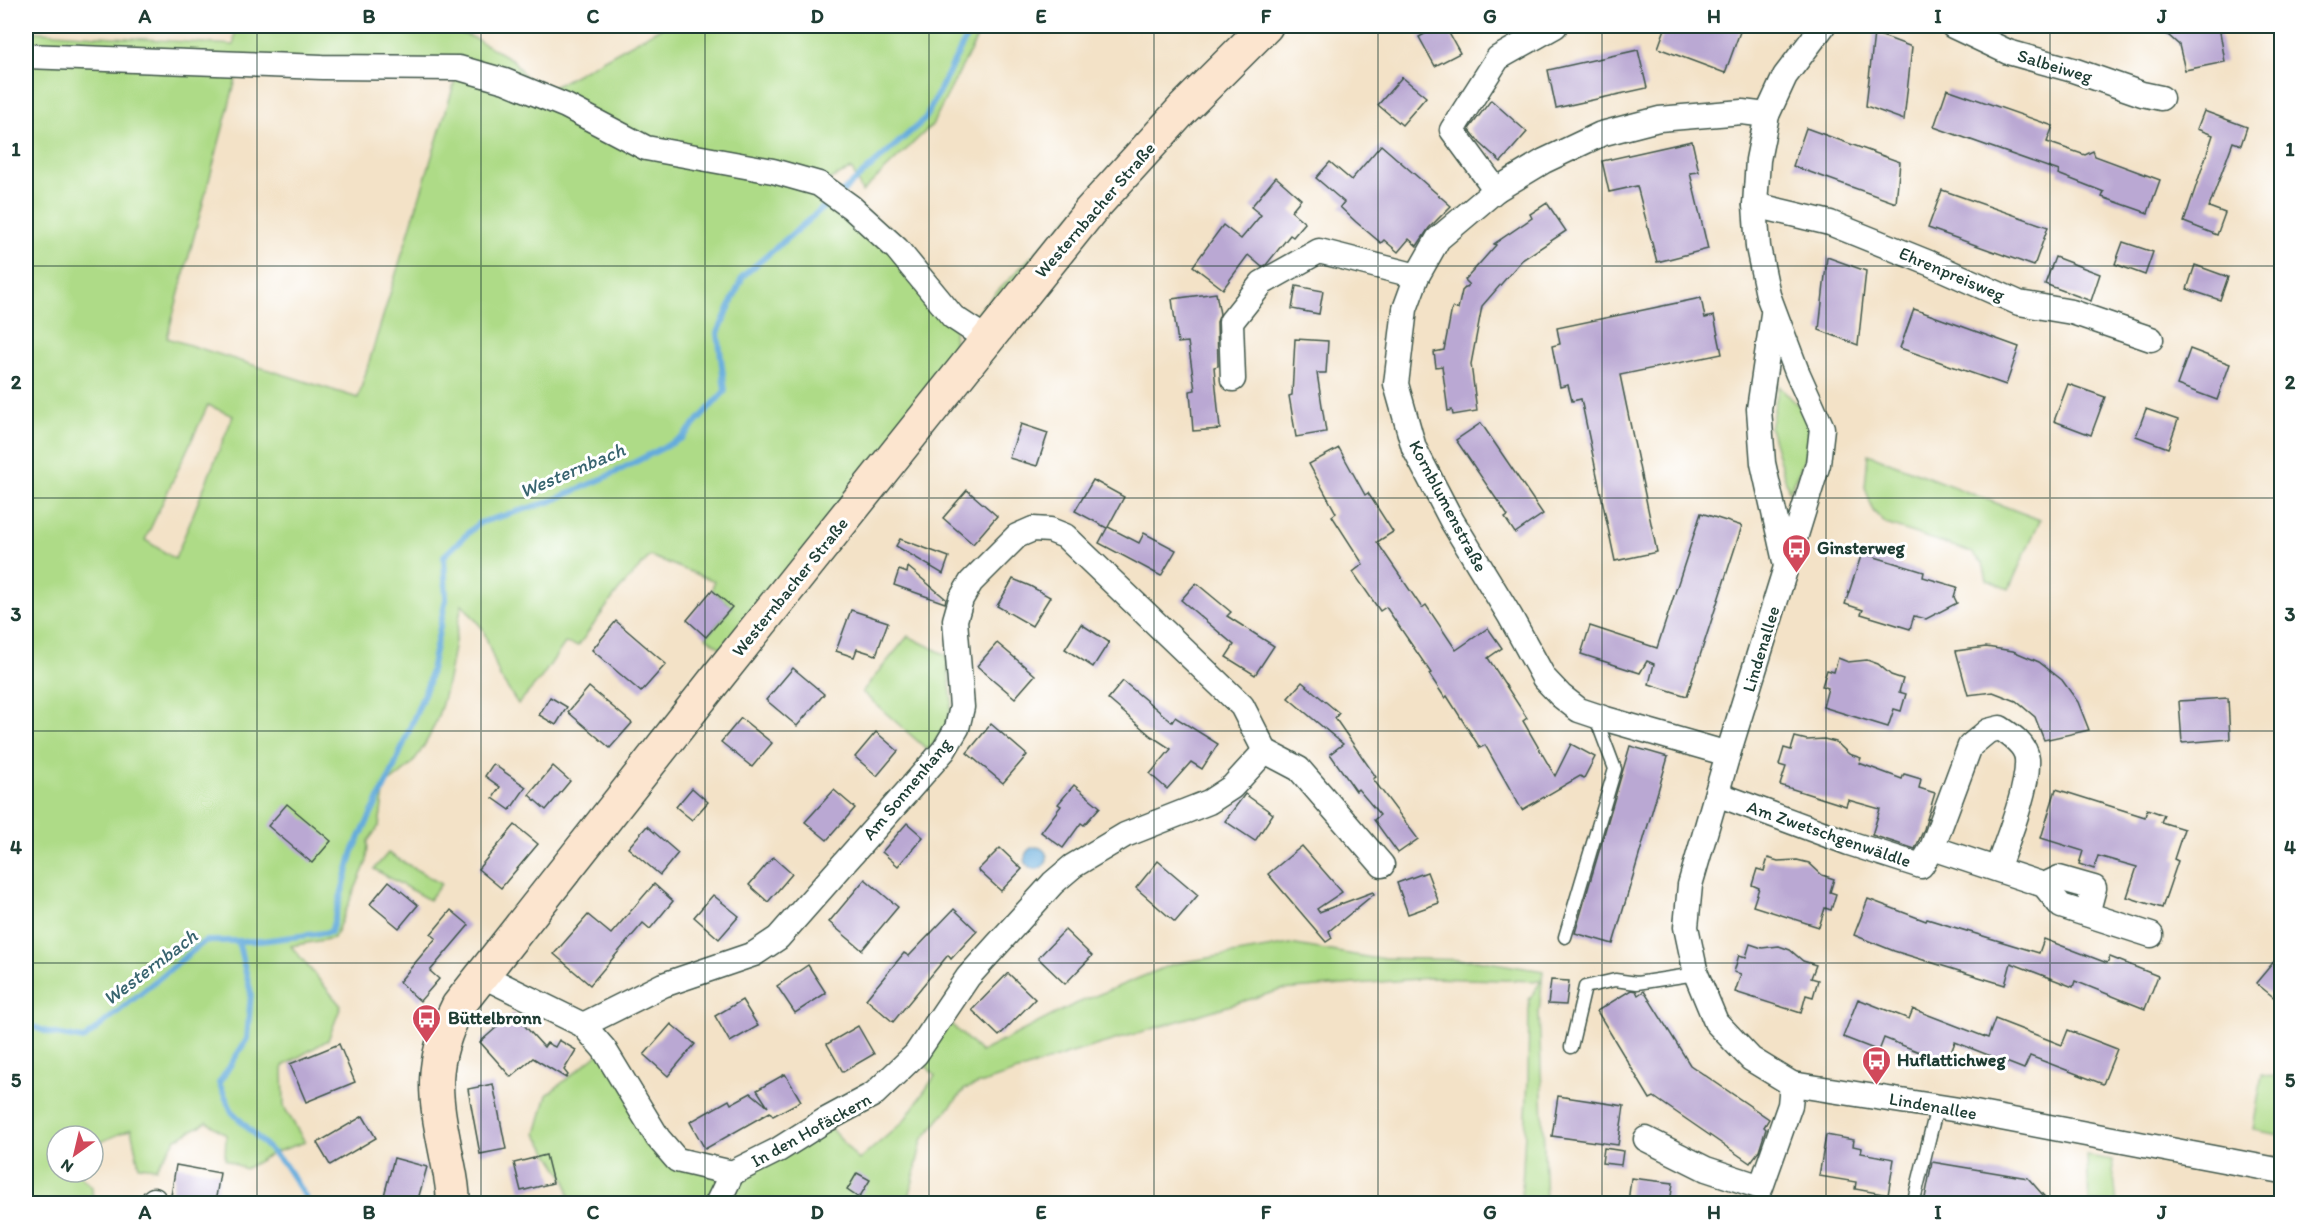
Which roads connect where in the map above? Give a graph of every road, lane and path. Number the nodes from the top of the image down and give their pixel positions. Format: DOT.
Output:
graph roads {
  1 [pos="1266,26"];
  2 [pos="1555,26"];
  3 [pos="1953,26"];
  4 [pos="1815,28"];
  5 [pos="26,56"];
  6 [pos="2161,98"];
  7 [pos="1767,115"];
  8 [pos="1497,190"];
  9 [pos="1755,205"];
  10 [pos="1418,276"];
  11 [pos="1774,312"];
  12 [pos="2151,339"];
  13 [pos="988,340"];
  14 [pos="1233,379"];
  15 [pos="1786,569"];
  16 [pos="1595,716"];
  17 [pos="1265,751"];
  18 [pos="1728,754"];
  19 [pos="1717,794"];
  20 [pos="1932,848"];
  21 [pos="1382,865"];
  22 [pos="1998,869"];
  23 [pos="2151,935"];
  24 [pos="1565,937"];
  25 [pos="1696,974"];
  26 [pos="481,975"];
  27 [pos="583,1025"];
  28 [pos="1571,1047"];
  29 [pos="1792,1084"];
  30 [pos="1937,1107"];
  31 [pos="1646,1139"];
  32 [pos="2282,1171"];
  33 [pos="732,1173"];
  34 [pos="453,1203"];
  35 [pos="717,1203"];
  36 [pos="1912,1203"];
  1 -- 13 [label="street, Westernbacher Straße"];
  2 -- 8 [label="street"];
  3 -- 6 [label="street, Salbeiweg"];
  4 -- 7 [label="street, Lindenallee"];
  5 -- 13 [label="street"];
  7 -- 8 [label="street, Kornblumenstraße"];
  7 -- 9 [label="street, Lindenallee"];
  8 -- 10 [label="street, Kornblumenstraße"];
  9 -- 11 [label="street, Lindenallee"];
  9 -- 12 [label="street, Ehrenpreisweg"];
  10 -- 14 [label="street"];
  10 -- 16 [label="street, Kornblumenstraße"];
  11 -- 15 [label="street, Lindenallee"];
  11 -- 15 [label="street, Lindenallee"];
  13 -- 26 [label="street, Westernbacher Straße"];
  15 -- 18 [label="street, Lindenallee"];
  16 -- 18 [label="street, Kornblumenstraße"];
  16 -- 24 [label="lane"];
  17 -- 21 [label="street"];
  17 -- 27 [label="street, Am Sonnenhang"];
  17 -- 33 [label="street, In den Hofäckern"];
  18 -- 19 [label="street, Lindenallee"];
  19 -- 20 [label="street, Am Zwetschgenwäldle"];
  19 -- 25 [label="street, Lindenallee"];
  20 -- 22 [label="street, Am Zwetschgenwäldle"];
  20 -- 22 [label="street, Am Zwetschgenwäldle"];
  22 -- 23 [label="street, Am Zwetschgenwäldle"];
  25 -- 28 [label="lane"];
  25 -- 29 [label="street, Lindenallee"];
  26 -- 27 [label="street, In den Hofäckern"];
  26 -- 34 [label="street, Westernbacher Straße"];
  27 -- 33 [label="street, In den Hofäckern"];
  29 -- 30 [label="street, Lindenallee"];
  29 -- 31 [label="street"];
  30 -- 32 [label="street, Lindenallee"];
  30 -- 36 [label="lane"];
  33 -- 35 [label="street"];
}
